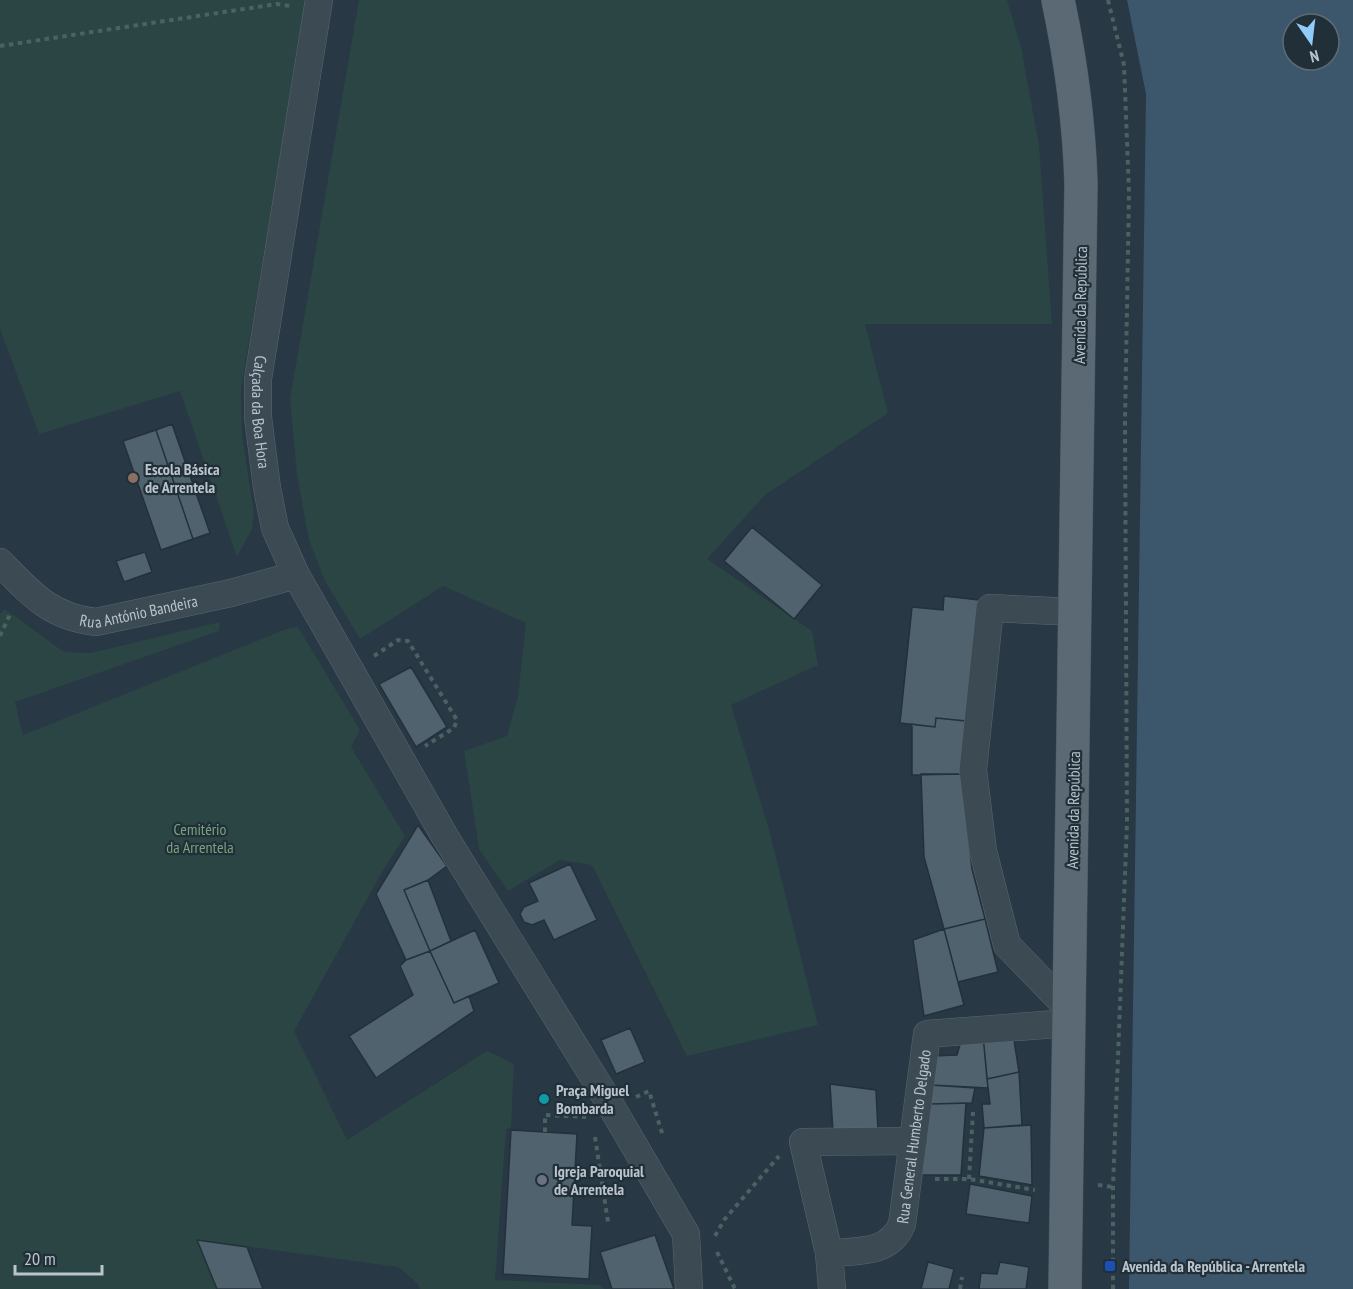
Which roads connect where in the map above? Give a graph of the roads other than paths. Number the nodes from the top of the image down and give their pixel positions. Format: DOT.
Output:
graph roads {
  1 [pos="1058,0"];
  2 [pos="319,5"];
  3 [pos="0,562"];
  4 [pos="296,575"];
  5 [pos="1076,612"];
  6 [pos="1069,1016"];
  7 [pos="912,1141"];
  8 [pos="829,1253"];
  9 [pos="689,1289"];
  10 [pos="832,1289"];
  11 [pos="1065,1289"];
  1 -- 5 [label="main road, Avenida da República"];
  2 -- 4 [label="street, Calçada da Boa Hora"];
  3 -- 4 [label="street, Rua António Bandeira"];
  4 -- 9 [label="street, Calçada da Boa Hora"];
  5 -- 6 [label="main road, Avenida da República"];
  5 -- 6 [label="street"];
  6 -- 7 [label="street, Rua General Humberto Delgado"];
  6 -- 11 [label="main road, Avenida da República"];
  7 -- 8 [label="street, Rua General Humberto Delgado"];
  7 -- 8 [label="street"];
  8 -- 10 [label="street"];
}
